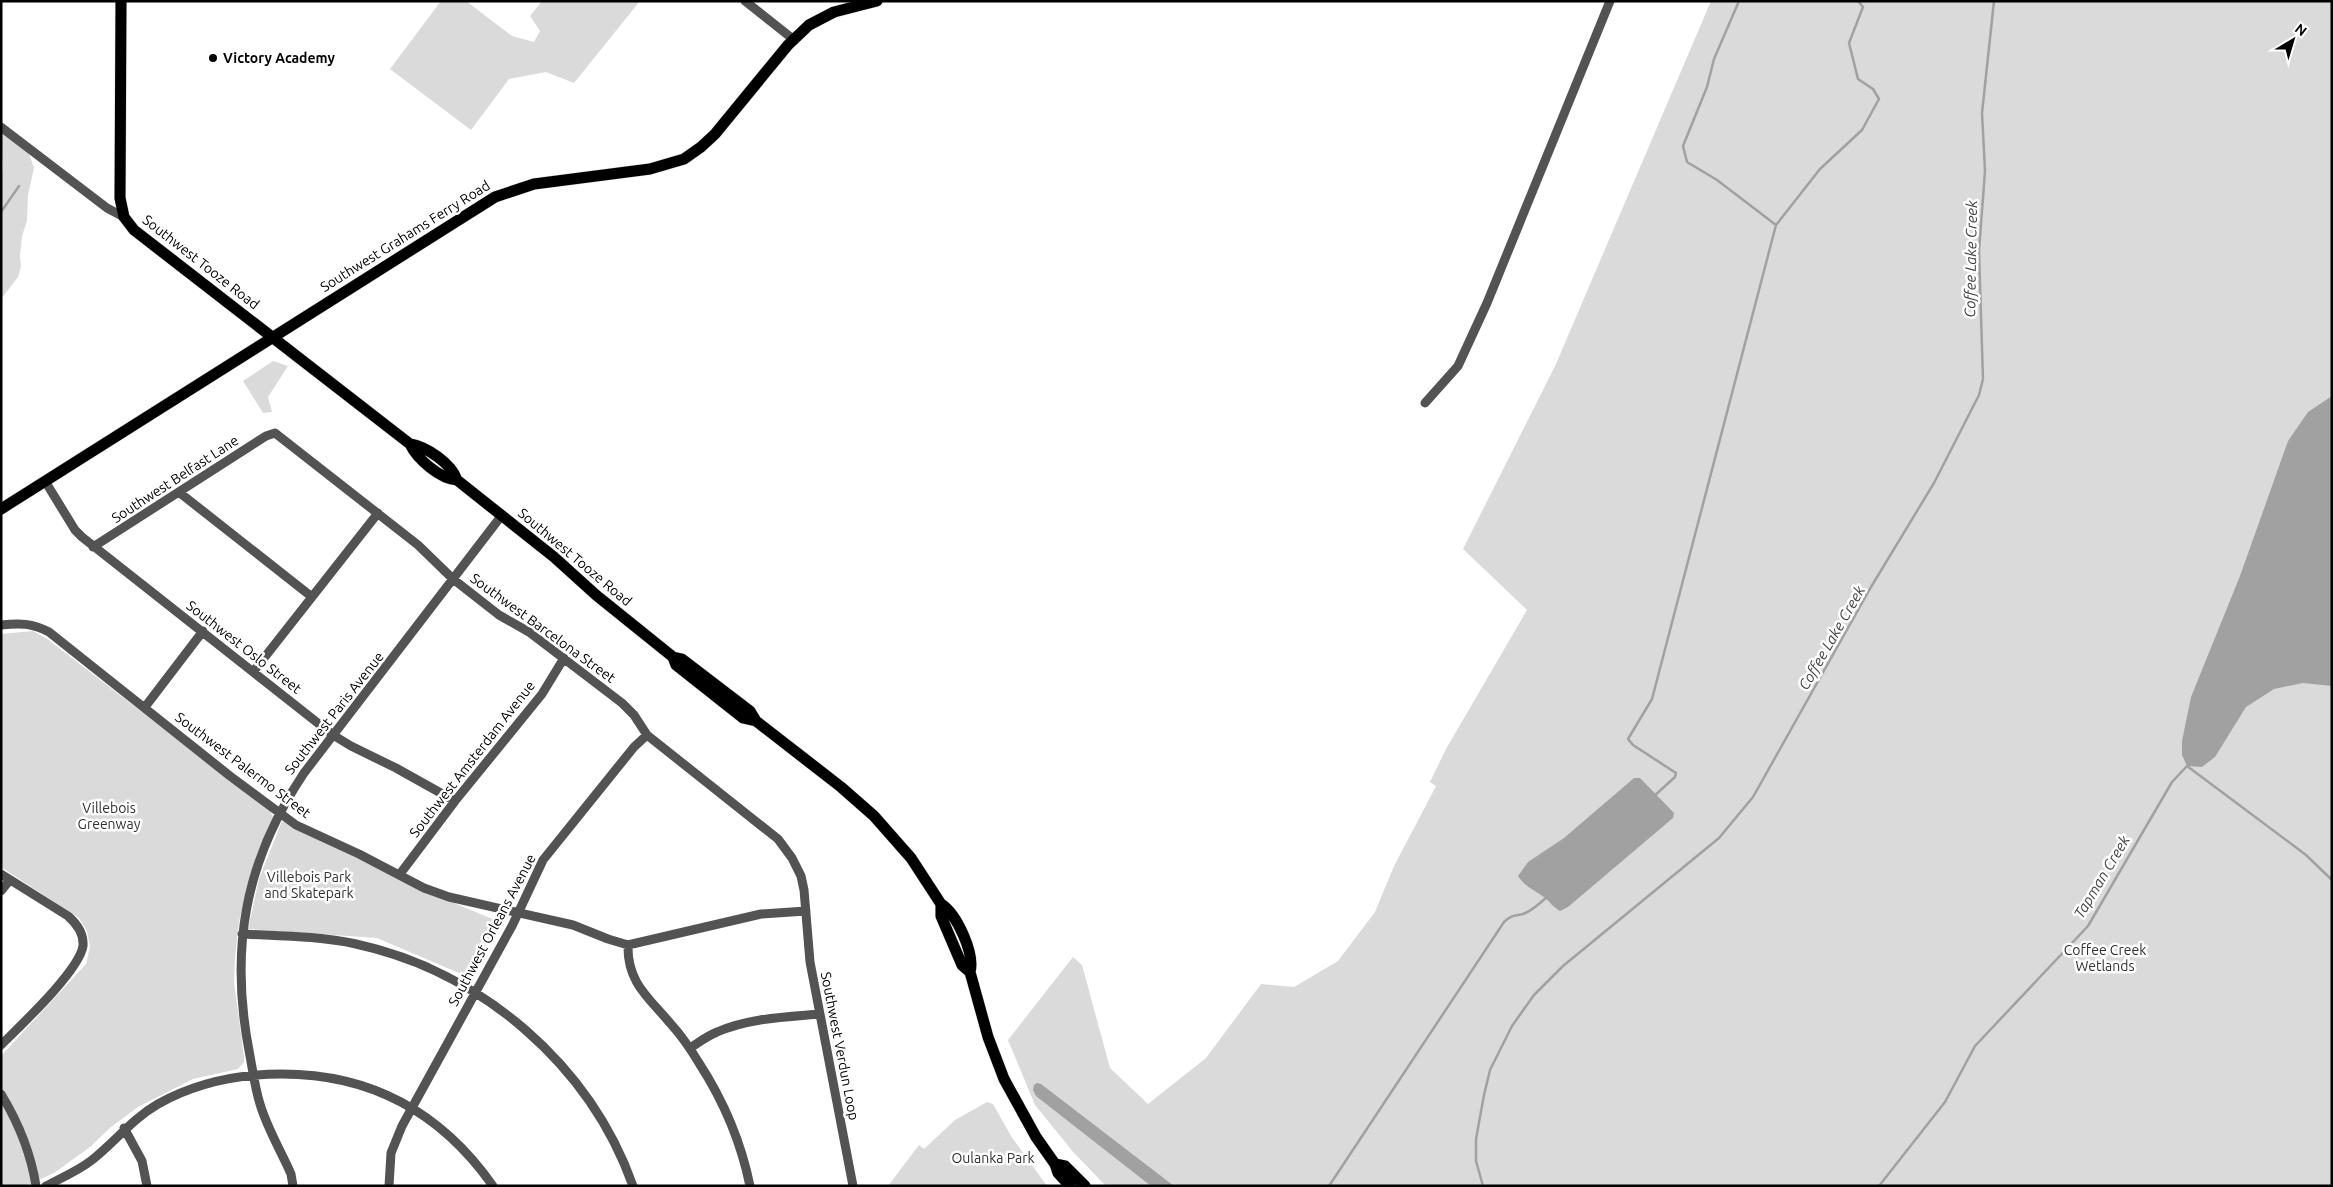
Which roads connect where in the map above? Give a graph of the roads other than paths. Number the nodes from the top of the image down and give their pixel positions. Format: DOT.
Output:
graph roads {
  1 [pos="121,1"];
  2 [pos="745,1"];
  3 [pos="876,1"];
  4 [pos="1610,1"];
  5 [pos="793,39"];
  6 [pos="1,127"];
  7 [pos="124,217"];
  8 [pos="273,337"];
  9 [pos="1425,403"];
  10 [pos="271,434"];
  11 [pos="45,481"];
  12 [pos="180,493"];
  13 [pos="1,509"];
  14 [pos="378,513"];
  15 [pos="502,515"];
  16 [pos="93,547"];
  17 [pos="453,579"];
  18 [pos="312,597"];
  19 [pos="1,625"];
  20 [pos="203,631"];
  21 [pos="564,658"];
  22 [pos="253,672"];
  23 [pos="144,707"];
  24 [pos="334,734"];
  25 [pos="647,735"];
  26 [pos="455,801"];
  27 [pos="280,813"];
  28 [pos="1,874"];
  29 [pos="400,874"];
  30 [pos="10,880"];
  31 [pos="1,891"];
  32 [pos="806,911"];
  33 [pos="518,914"];
  34 [pos="242,934"];
  35 [pos="628,945"];
  36 [pos="475,993"];
  37 [pos="820,1014"];
  38 [pos="1,1045"];
  39 [pos="690,1048"];
  40 [pos="252,1074"];
  41 [pos="1,1094"];
  42 [pos="412,1108"];
  43 [pos="124,1128"];
  44 [pos="1055,1164"];
  45 [pos="36,1186"];
  46 [pos="46,1186"];
  47 [pos="147,1186"];
  48 [pos="293,1186"];
  49 [pos="389,1186"];
  50 [pos="493,1186"];
  51 [pos="633,1186"];
  52 [pos="750,1186"];
  53 [pos="853,1186"];
  54 [pos="1070,1186"];
  55 [pos="1085,1186"];
  1 -- 7 [label="main road, Southwest Tooze Road"];
  2 -- 5 [label="street"];
  3 -- 5 [label="main road, Southwest Grahams Ferry Road"];
  4 -- 9 [label="street"];
  5 -- 8 [label="main road, Southwest Grahams Ferry Road"];
  6 -- 7 [label="street"];
  7 -- 8 [label="main road, Southwest Tooze Road"];
  8 -- 11 [label="main road, Southwest Grahams Ferry Road"];
  8 -- 15 [label="main road, Southwest Tooze Road"];
  10 -- 12 [label="street, Southwest Belfast Lane"];
  10 -- 14 [label="street, Southwest Barcelona Street"];
  11 -- 13 [label="main road, Southwest Grahams Ferry Road"];
  11 -- 16 [label="street, Southwest Oslo Street"];
  12 -- 16 [label="street, Southwest Belfast Lane"];
  12 -- 18 [label="street"];
  14 -- 17 [label="street, Southwest Barcelona Street"];
  14 -- 18 [label="street"];
  15 -- 17 [label="street, Southwest Paris Avenue"];
  15 -- 44 [label="main road, Southwest Tooze Road"];
  16 -- 20 [label="street, Southwest Oslo Street"];
  17 -- 21 [label="street, Southwest Barcelona Street"];
  17 -- 24 [label="street, Southwest Paris Avenue"];
  18 -- 22 [label="street"];
  19 -- 23 [label="street, Southwest Palermo Street"];
  20 -- 22 [label="street, Southwest Oslo Street"];
  20 -- 23 [label="street"];
  21 -- 25 [label="street, Southwest Barcelona Street"];
  21 -- 26 [label="street, Southwest Amsterdam Avenue"];
  22 -- 24 [label="street, Southwest Oslo Street"];
  23 -- 27 [label="street, Southwest Palermo Street"];
  24 -- 26 [label="street, Southwest Oslo Street"];
  24 -- 27 [label="street, Southwest Paris Avenue"];
  25 -- 32 [label="street, Southwest Barcelona Street"];
  25 -- 33 [label="street, Southwest Orleans Avenue"];
  26 -- 29 [label="street, Southwest Amsterdam Avenue"];
  27 -- 29 [label="street, Southwest Palermo Street"];
  27 -- 34 [label="street, Southwest Paris Avenue"];
  28 -- 30 [label="street"];
  29 -- 33 [label="street, Southwest Palermo Street"];
  30 -- 31 [label="street"];
  30 -- 38 [label="street"];
  32 -- 35 [label="street"];
  32 -- 37 [label="street, Southwest Verdun Loop"];
  33 -- 35 [label="street, Southwest Palermo Street"];
  33 -- 36 [label="street, Southwest Orleans Avenue"];
  34 -- 36 [label="street"];
  34 -- 40 [label="street, Southwest Paris Avenue"];
  35 -- 39 [label="street"];
  36 -- 42 [label="street, Southwest Orleans Avenue"];
  36 -- 51 [label="street"];
  37 -- 39 [label="street"];
  37 -- 53 [label="street, Southwest Verdun Loop"];
  39 -- 52 [label="street"];
  40 -- 42 [label="street"];
  40 -- 43 [label="street"];
  40 -- 48 [label="street, Southwest Paris Avenue"];
  41 -- 45 [label="street"];
  42 -- 49 [label="street, Southwest Orleans Avenue"];
  42 -- 50 [label="street"];
  43 -- 46 [label="street"];
  43 -- 47 [label="street"];
  44 -- 54 [label="main road, Southwest Tooze Road"];
  44 -- 55 [label="main road"];
}
